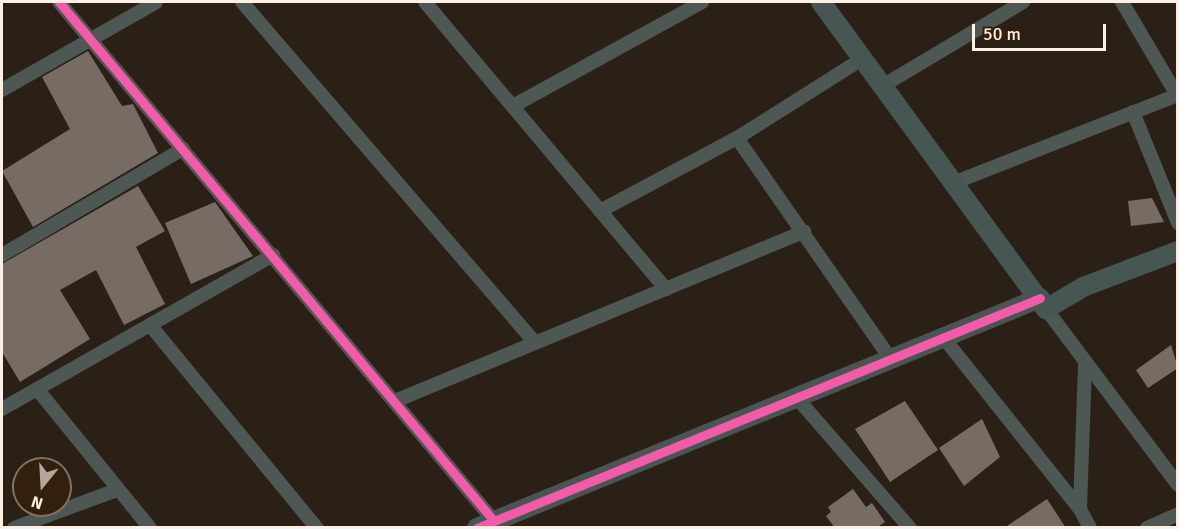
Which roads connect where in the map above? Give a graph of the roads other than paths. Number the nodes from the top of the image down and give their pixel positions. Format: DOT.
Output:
graph roads {
  1 [pos="59,2"];
  2 [pos="156,2"];
  3 [pos="242,2"];
  4 [pos="425,2"];
  5 [pos="702,2"];
  6 [pos="821,2"];
  7 [pos="1023,2"];
  8 [pos="1122,2"];
  9 [pos="91,39"];
  10 [pos="862,59"];
  11 [pos="884,85"];
  12 [pos="2,90"];
  13 [pos="1177,95"];
  14 [pos="513,106"];
  15 [pos="1132,112"];
  16 [pos="737,138"];
  17 [pos="183,149"];
  18 [pos="953,183"];
  19 [pos="600,211"];
  20 [pos="1178,223"];
  21 [pos="804,232"];
  22 [pos="1178,251"];
  23 [pos="2,255"];
  24 [pos="273,255"];
  25 [pos="666,289"];
  26 [pos="1043,303"];
  27 [pos="150,325"];
  28 [pos="943,337"];
  29 [pos="534,342"];
  30 [pos="890,358"];
  31 [pos="1085,365"];
  32 [pos="37,389"];
  33 [pos="796,397"];
  34 [pos="395,401"];
  35 [pos="2,409"];
  36 [pos="1178,485"];
  37 [pos="117,489"];
  38 [pos="1080,509"];
  39 [pos="1178,514"];
  40 [pos="485,524"];
  41 [pos="14,528"];
  42 [pos="150,528"];
  43 [pos="317,528"];
  44 [pos="910,528"];
  45 [pos="1090,528"];
  46 [pos="1147,528"];
  1 -- 9 [label="street"];
  2 -- 9 [label="street"];
  3 -- 29 [label="street"];
  4 -- 14 [label="street"];
  5 -- 14 [label="street"];
  6 -- 10 [label="street"];
  7 -- 11 [label="street"];
  8 -- 13 [label="street"];
  9 -- 12 [label="street"];
  9 -- 17 [label="street"];
  10 -- 11 [label="street"];
  10 -- 16 [label="street"];
  11 -- 18 [label="street"];
  13 -- 15 [label="street"];
  14 -- 19 [label="street"];
  15 -- 18 [label="street"];
  15 -- 20 [label="street"];
  16 -- 19 [label="street"];
  16 -- 21 [label="street"];
  17 -- 23 [label="street"];
  17 -- 24 [label="street"];
  18 -- 26 [label="street"];
  19 -- 25 [label="street"];
  21 -- 25 [label="street"];
  21 -- 30 [label="street"];
  22 -- 26 [label="street"];
  24 -- 27 [label="street"];
  24 -- 34 [label="street"];
  25 -- 29 [label="street"];
  26 -- 28 [label="street"];
  26 -- 31 [label="street"];
  27 -- 32 [label="street"];
  27 -- 43 [label="street"];
  28 -- 30 [label="street"];
  28 -- 38 [label="street"];
  29 -- 34 [label="street"];
  30 -- 33 [label="street"];
  31 -- 36 [label="street"];
  31 -- 38 [label="street"];
  32 -- 35 [label="street"];
  32 -- 37 [label="street"];
  33 -- 40 [label="street"];
  33 -- 44 [label="street"];
  34 -- 40 [label="street"];
  37 -- 41 [label="street"];
  37 -- 42 [label="street"];
  38 -- 45 [label="street"];
  39 -- 46 [label="street"];
}
